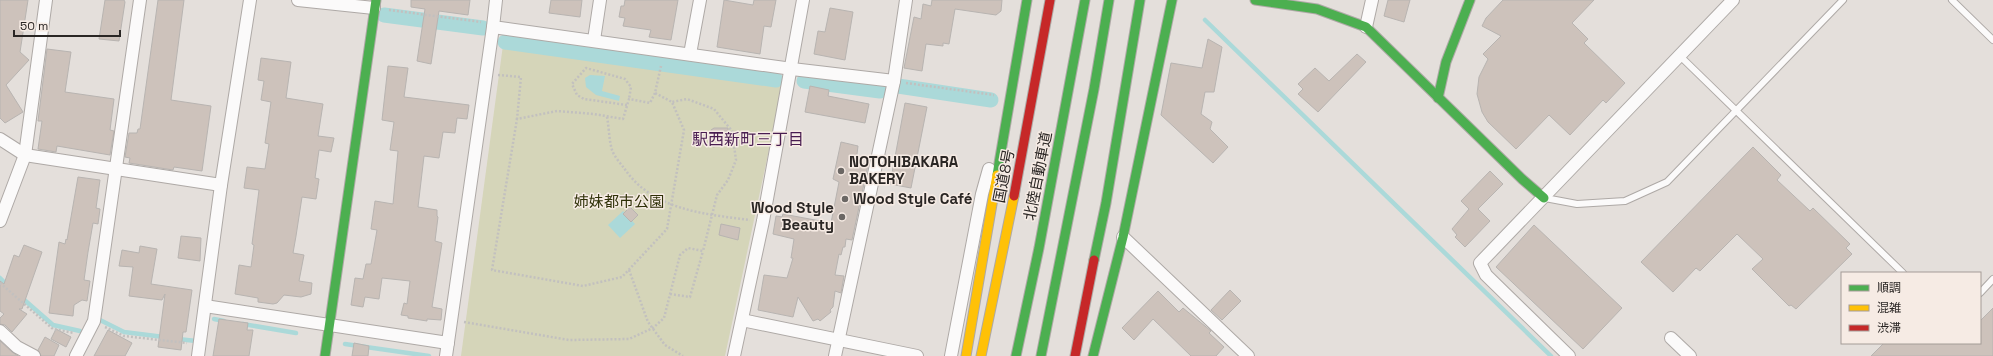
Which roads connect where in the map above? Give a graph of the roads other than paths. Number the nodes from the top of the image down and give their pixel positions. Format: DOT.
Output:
graph roads {
  1 [pos="46,0"];
  2 [pos="140,0"];
  3 [pos="250,0"];
  4 [pos="298,0"];
  5 [pos="496,0"];
  6 [pos="600,0"];
  7 [pos="700,0"];
  8 [pos="803,0"];
  9 [pos="906,0"];
  10 [pos="1027,0"];
  11 [pos="1050,0"];
  12 [pos="1085,0"];
  13 [pos="1109,0"];
  14 [pos="1140,0"];
  15 [pos="1172,0"];
  16 [pos="1255,0"];
  17 [pos="1372,0"];
  18 [pos="1470,0"];
  19 [pos="1733,0"];
  20 [pos="1843,0"];
  21 [pos="1952,0"];
  22 [pos="1276,2"];
  23 [pos="375,4"];
  24 [pos="1366,26"];
  25 [pos="493,27"];
  26 [pos="594,40"];
  27 [pos="1993,40"];
  28 [pos="690,54"];
  29 [pos="1680,56"];
  30 [pos="792,69"];
  31 [pos="894,81"];
  32 [pos="1438,98"];
  33 [pos="1009,106"];
  34 [pos="1736,110"];
  35 [pos="0,139"];
  36 [pos="25,155"];
  37 [pos="116,169"];
  38 [pos="221,185"];
  39 [pos="1544,198"];
  40 [pos="0,221"];
  41 [pos="1123,237"];
  42 [pos="1902,272"];
  43 [pos="1993,279"];
  44 [pos="1981,292"];
  45 [pos="205,306"];
  46 [pos="742,320"];
  47 [pos="330,325"];
  48 [pos="0,331"];
  49 [pos="1671,338"];
  50 [pos="839,341"];
  51 [pos="448,342"];
  52 [pos="199,350"];
  53 [pos="34,356"];
  54 [pos="76,356"];
  55 [pos="325,356"];
  56 [pos="446,356"];
  57 [pos="734,356"];
  58 [pos="836,356"];
  59 [pos="917,356"];
  60 [pos="951,356"];
  61 [pos="966,356"];
  62 [pos="981,356"];
  63 [pos="1016,356"];
  64 [pos="1041,356"];
  65 [pos="1075,356"];
  66 [pos="1093,356"];
  67 [pos="1248,356"];
  68 [pos="1568,356"];
  69 [pos="1690,356"];
  1 -- 36 [label="street"];
  2 -- 37 [label="street"];
  3 -- 38 [label="street"];
  4 -- 23 [label="street"];
  5 -- 25 [label="street"];
  6 -- 26 [label="street"];
  7 -- 28 [label="street"];
  8 -- 30 [label="street"];
  9 -- 31 [label="street"];
  10 -- 33 [label="main road"];
  11 -- 62 [label="main road, 国道8号"];
  12 -- 63 [label="main road, 北陸自動車道"];
  13 -- 64 [label="main road"];
  14 -- 65 [label="main road"];
  15 -- 41 [label="main road"];
  16 -- 22 [label="main road"];
  17 -- 24 [label="street"];
  18 -- 32 [label="main road"];
  19 -- 29 [label="street"];
  20 -- 34 [label="lane"];
  21 -- 27 [label="lane"];
  22 -- 24 [label="main road"];
  23 -- 47 [label="main road"];
  24 -- 32 [label="main road"];
  25 -- 26 [label="street"];
  25 -- 51 [label="street"];
  26 -- 28 [label="street"];
  28 -- 30 [label="street"];
  29 -- 34 [label="lane"];
  29 -- 39 [label="street"];
  30 -- 31 [label="street"];
  30 -- 46 [label="street"];
  31 -- 50 [label="street"];
  32 -- 39 [label="main road"];
  33 -- 60 [label="street"];
  33 -- 61 [label="main road"];
  34 -- 39 [label="lane"];
  34 -- 42 [label="lane"];
  35 -- 36 [label="street"];
  36 -- 37 [label="street"];
  36 -- 40 [label="street"];
  37 -- 38 [label="street"];
  37 -- 54 [label="street"];
  38 -- 45 [label="street"];
  39 -- 68 [label="street"];
  41 -- 66 [label="main road"];
  41 -- 67 [label="street"];
  43 -- 44 [label="lane"];
  45 -- 47 [label="street"];
  45 -- 52 [label="street"];
  46 -- 50 [label="street"];
  46 -- 57 [label="street"];
  47 -- 51 [label="street"];
  47 -- 55 [label="main road"];
  48 -- 53 [label="street"];
  49 -- 69 [label="street"];
  50 -- 58 [label="street"];
  50 -- 59 [label="street"];
  51 -- 56 [label="street"];
}
